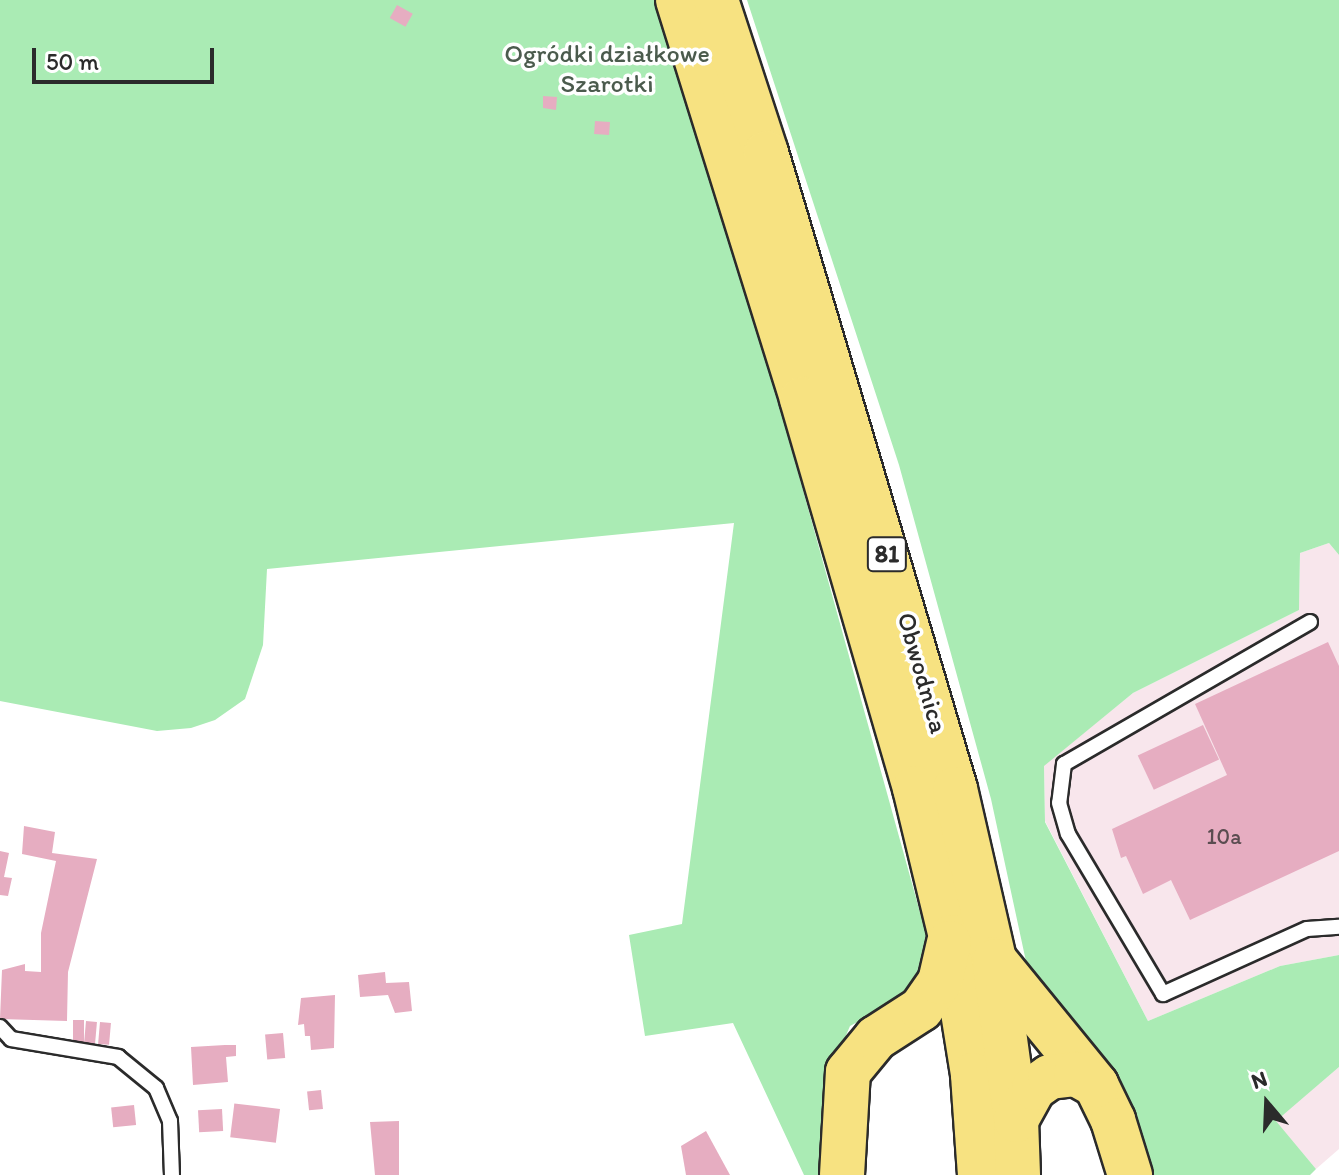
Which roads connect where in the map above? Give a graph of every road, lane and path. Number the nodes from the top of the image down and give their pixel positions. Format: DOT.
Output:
graph roads {
  1 [pos="678,0"];
  2 [pos="716,0"];
  3 [pos="1310,622"];
  4 [pos="1339,927"];
  5 [pos="951,937"];
  6 [pos="994,959"];
  7 [pos="896,1026"];
  8 [pos="0,1027"];
  9 [pos="973,1075"];
  10 [pos="1096,1085"];
  11 [pos="1016,1120"];
  12 [pos="172,1175"];
  13 [pos="842,1175"];
  14 [pos="980,1175"];
  15 [pos="1018,1175"];
  16 [pos="1130,1175"];
  1 -- 5 [label="main road, Obwodnica / 81"];
  2 -- 6 [label="main road, Obwodnica / 81"];
  3 -- 4 [label="lane"];
  5 -- 7 [label="main road"];
  5 -- 9 [label="main road, Obwodnica / 81"];
  6 -- 10 [label="main road"];
  6 -- 11 [label="main road, Obwodnica / 81"];
  7 -- 9 [label="main road"];
  7 -- 13 [label="main road"];
  8 -- 12 [label="lane"];
  9 -- 14 [label="main road, Obwodnica / 81"];
  10 -- 11 [label="main road"];
  10 -- 16 [label="main road"];
  11 -- 15 [label="main road, Obwodnica / 81"];
}
